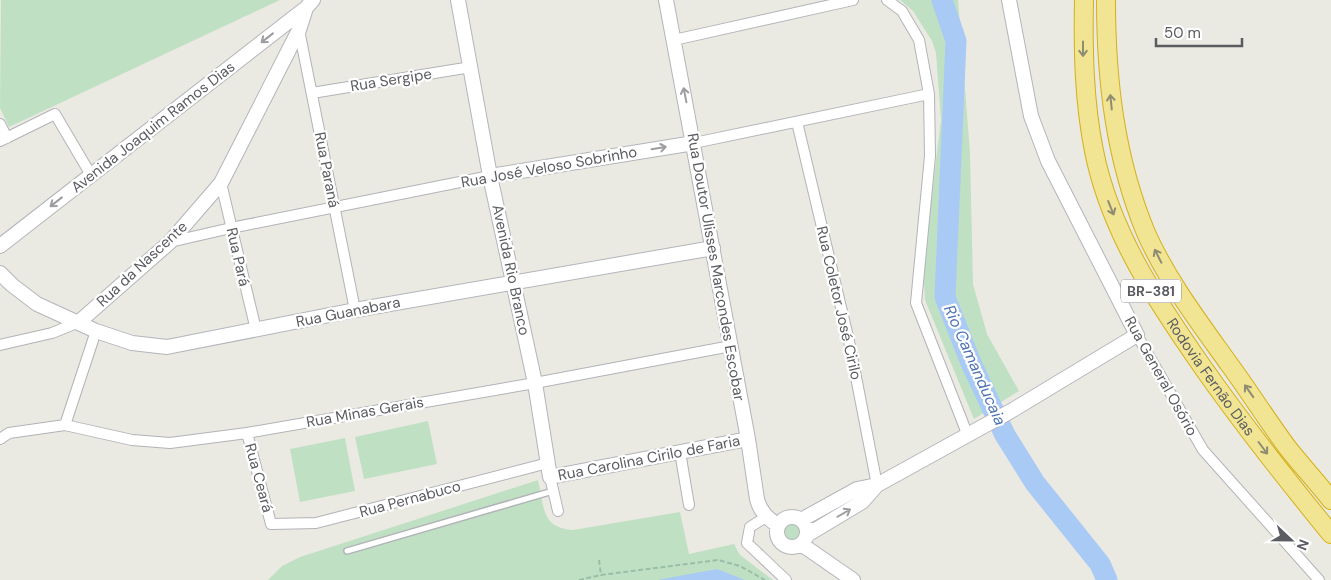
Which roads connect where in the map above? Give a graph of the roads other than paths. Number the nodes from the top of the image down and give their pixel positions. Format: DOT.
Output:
graph roads {
  1 [pos="458,0"];
  2 [pos="666,0"];
  3 [pos="854,0"];
  4 [pos="887,0"];
  5 [pos="1009,0"];
  6 [pos="1084,0"];
  7 [pos="1106,0"];
  8 [pos="310,4"];
  9 [pos="300,30"];
  10 [pos="674,40"];
  11 [pos="471,67"];
  12 [pos="312,93"];
  13 [pos="929,94"];
  14 [pos="797,122"];
  15 [pos="0,124"];
  16 [pos="3,139"];
  17 [pos="694,143"];
  18 [pos="91,175"];
  19 [pos="490,176"];
  20 [pos="221,183"];
  21 [pos="335,208"];
  22 [pos="232,228"];
  23 [pos="170,242"];
  24 [pos="0,246"];
  25 [pos="713,248"];
  26 [pos="0,273"];
  27 [pos="514,282"];
  28 [pos="355,310"];
  29 [pos="79,322"];
  30 [pos="256,330"];
  31 [pos="96,331"];
  32 [pos="1137,335"];
  33 [pos="0,345"];
  34 [pos="731,346"];
  35 [pos="535,383"];
  36 [pos="65,424"];
  37 [pos="247,433"];
  38 [pos="968,436"];
  39 [pos="0,439"];
  40 [pos="748,439"];
  41 [pos="680,452"];
  42 [pos="549,470"];
  43 [pos="878,485"];
  44 [pos="553,491"];
  45 [pos="1331,500"];
  46 [pos="689,505"];
  47 [pos="558,512"];
  48 [pos="766,517"];
  49 [pos="801,520"];
  50 [pos="271,524"];
  51 [pos="778,526"];
  52 [pos="1331,534"];
  53 [pos="804,539"];
  54 [pos="347,551"];
  55 [pos="786,580"];
  56 [pos="853,580"];
  57 [pos="1319,580"];
  1 -- 11 [label="street, Avenida Rio Branco"];
  2 -- 10 [label="street, Rua Doutor Ulisses Marcondes Escobar"];
  3 -- 10 [label="street"];
  4 -- 13 [label="street"];
  5 -- 32 [label="street, Rua General Osório"];
  6 -- 52 [label="highway, Rodovia Fernão Dias / BR-381, one-way"];
  45 -- 7 [label="highway, Rodovia Fernão Dias / BR-381, one-way"];
  8 -- 9 [label="street, Rua da Nascente"];
  8 -- 18 [label="street, Avenida Joaquim Ramos Dias, one-way"];
  9 -- 12 [label="street, Rua Paraná"];
  9 -- 20 [label="street, Rua da Nascente"];
  17 -- 10 [label="street, Rua Doutor Ulisses Marcondes Escobar, one-way"];
  11 -- 12 [label="street, Rua Sergipe"];
  11 -- 19 [label="street, Avenida Rio Branco"];
  12 -- 21 [label="street, Rua Paraná"];
  13 -- 14 [label="street, Rua José Veloso Sobrinho"];
  13 -- 38 [label="street"];
  14 -- 17 [label="street, Rua José Veloso Sobrinho"];
  14 -- 43 [label="street, Rua Coletor José Cirilo"];
  15 -- 16 [label="street"];
  16 -- 18 [label="street"];
  19 -- 17 [label="street, Rua José Veloso Sobrinho, one-way"];
  17 -- 25 [label="street, Rua Doutor Ulisses Marcondes Escobar"];
  18 -- 24 [label="street, Avenida Joaquim Ramos Dias, one-way"];
  19 -- 21 [label="street, Rua José Veloso Sobrinho"];
  19 -- 27 [label="street, Avenida Rio Branco"];
  20 -- 22 [label="street, Rua Pará"];
  20 -- 23 [label="street, Rua da Nascente"];
  21 -- 22 [label="street, Rua José Veloso Sobrinho"];
  21 -- 28 [label="street, Rua Paraná"];
  22 -- 23 [label="street, Rua José Veloso Sobrinho"];
  22 -- 30 [label="street, Rua Pará"];
  23 -- 29 [label="street, Rua da Nascente"];
  25 -- 27 [label="street, Rua Guanabara"];
  25 -- 34 [label="street, Rua Doutor Ulisses Marcondes Escobar"];
  26 -- 29 [label="street, Rua Guanabara"];
  27 -- 28 [label="street, Rua Guanabara"];
  27 -- 35 [label="street, Avenida Rio Branco"];
  28 -- 30 [label="street, Rua Guanabara"];
  29 -- 31 [label="street, Rua Guanabara"];
  29 -- 33 [label="street, Rua da Nascente"];
  30 -- 31 [label="street, Rua Guanabara"];
  31 -- 36 [label="street"];
  32 -- 38 [label="street"];
  32 -- 57 [label="street, Rua General Osório"];
  34 -- 35 [label="street, Rua Minas Gerais"];
  34 -- 40 [label="street, Rua Doutor Ulisses Marcondes Escobar"];
  35 -- 37 [label="street, Rua Minas Gerais"];
  35 -- 42 [label="street, Avenida Rio Branco"];
  36 -- 37 [label="street, Rua Minas Gerais"];
  36 -- 39 [label="street, Rua Minas Gerais"];
  37 -- 50 [label="street, Rua Ceará"];
  38 -- 43 [label="street"];
  40 -- 41 [label="street, Rua Carolina Cirilo de Faria"];
  40 -- 48 [label="street, Rua Doutor Ulisses Marcondes Escobar"];
  41 -- 42 [label="street, Rua Carolina Cirilo de Faria"];
  41 -- 46 [label="street"];
  42 -- 44 [label="street, Avenida Rio Branco"];
  42 -- 50 [label="street, Rua Pernabuco"];
  43 -- 49 [label="street"];
  53 -- 43 [label="street, one-way"];
  44 -- 47 [label="street, Avenida Rio Branco"];
  44 -- 54 [label="lane"];
  48 -- 51 [label="street, Rua Doutor Ulisses Marcondes Escobar"];
  48 -- 55 [label="street"];
  49 -- 51 [label="street"];
  49 -- 53 [label="street"];
  51 -- 53 [label="street"];
  53 -- 56 [label="street"];
}
